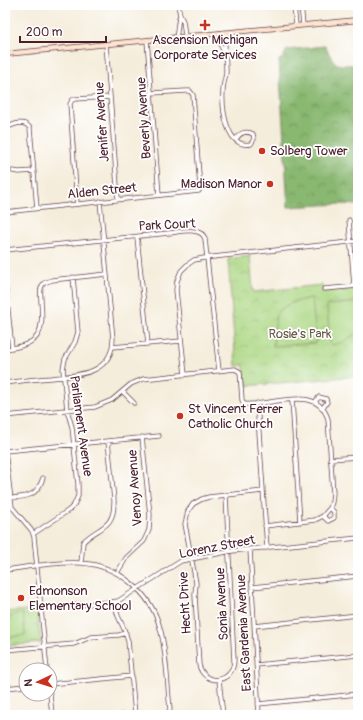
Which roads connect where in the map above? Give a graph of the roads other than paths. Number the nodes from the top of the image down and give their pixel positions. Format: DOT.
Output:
graph roads {
  1 [pos="178,5"];
  2 [pos="294,5"];
  3 [pos="301,5"];
  4 [pos="180,15"];
  5 [pos="358,20"];
  6 [pos="303,25"];
  7 [pos="296,26"];
  8 [pos="221,33"];
  9 [pos="185,36"];
  10 [pos="176,37"];
  11 [pos="147,40"];
  12 [pos="106,44"];
  13 [pos="5,54"];
  14 [pos="152,93"];
  15 [pos="110,97"];
  16 [pos="8,127"];
  17 [pos="236,139"];
  18 [pos="13,171"];
  19 [pos="34,171"];
  20 [pos="160,195"];
  21 [pos="118,199"];
  22 [pos="100,201"];
  23 [pos="77,204"];
  24 [pos="37,208"];
  25 [pos="5,212"];
  26 [pos="349,220"];
  27 [pos="137,237"];
  28 [pos="103,240"];
  29 [pos="358,241"];
  30 [pos="351,242"];
  31 [pos="5,250"];
  32 [pos="207,257"];
  33 [pos="107,274"];
  34 [pos="73,277"];
  35 [pos="5,282"];
  36 [pos="356,286"];
  37 [pos="324,289"];
  38 [pos="182,341"];
  39 [pos="148,344"];
  40 [pos="5,348"];
  41 [pos="12,348"];
  42 [pos="112,348"];
  43 [pos="219,371"];
  44 [pos="185,375"];
  45 [pos="64,377"];
  46 [pos="5,382"];
  47 [pos="123,392"];
  48 [pos="292,400"];
  49 [pos="315,402"];
  50 [pos="257,403"];
  51 [pos="134,404"];
  52 [pos="322,408"];
  53 [pos="67,410"];
  54 [pos="5,416"];
  55 [pos="159,436"];
  56 [pos="142,437"];
  57 [pos="108,441"];
  58 [pos="74,444"];
  59 [pos="5,451"];
  60 [pos="358,457"];
  61 [pos="330,459"];
  62 [pos="43,478"];
  63 [pos="263,491"];
  64 [pos="226,495"];
  65 [pos="10,498"];
  66 [pos="330,508"];
  67 [pos="323,516"];
  68 [pos="300,522"];
  69 [pos="265,526"];
  70 [pos="33,534"];
  71 [pos="358,538"];
  72 [pos="267,548"];
  73 [pos="250,550"];
  74 [pos="229,552"];
  75 [pos="192,559"];
  76 [pos="81,563"];
  77 [pos="37,566"];
  78 [pos="5,570"];
  79 [pos="117,573"];
  80 [pos="358,576"];
  81 [pos="252,587"];
  82 [pos="137,588"];
  83 [pos="114,602"];
  84 [pos="41,608"];
  85 [pos="358,615"];
  86 [pos="254,626"];
  87 [pos="126,633"];
  88 [pos="45,646"];
  89 [pos="5,650"];
  90 [pos="358,655"];
  91 [pos="47,662"];
  92 [pos="256,665"];
  93 [pos="132,676"];
  94 [pos="219,680"];
  95 [pos="58,683"];
  96 [pos="18,687"];
  97 [pos="5,688"];
  98 [pos="358,694"];
  99 [pos="51,702"];
  100 [pos="258,704"];
  101 [pos="52,715"];
  102 [pos="122,715"];
  103 [pos="137,715"];
  104 [pos="168,715"];
  105 [pos="222,715"];
  106 [pos="259,715"];
  1 -- 4 [label="street"];
  2 -- 7 [label="street"];
  3 -- 6 [label="street"];
  4 -- 9 [label="street"];
  4 -- 10 [label="street"];
  5 -- 6 [label="main road"];
  6 -- 7 [label="main road"];
  7 -- 8 [label="main road"];
  8 -- 9 [label="main road"];
  8 -- 17 [label="street"];
  9 -- 10 [label="main road"];
  10 -- 11 [label="main road"];
  11 -- 12 [label="main road"];
  11 -- 14 [label="street, Beverly Avenue"];
  12 -- 13 [label="main road"];
  12 -- 15 [label="street, Jenifer Avenue"];
  14 -- 20 [label="street, Beverly Avenue"];
  14 -- 20 [label="street, Alden Street"];
  15 -- 21 [label="street, Jenifer Avenue"];
  15 -- 23 [label="street"];
  16 -- 19 [label="street"];
  17 -- 17 [label="street"];
  18 -- 19 [label="street"];
  19 -- 24 [label="street"];
  20 -- 21 [label="street, Alden Street"];
  21 -- 22 [label="street, Alden Street"];
  22 -- 23 [label="street, Alden Street"];
  22 -- 28 [label="street"];
  23 -- 24 [label="street, Alden Street"];
  24 -- 25 [label="street, Alden Street"];
  26 -- 30 [label="street"];
  27 -- 28 [label="street, Park Court"];
  27 -- 32 [label="street, Park Court"];
  27 -- 39 [label="street"];
  28 -- 31 [label="street, Park Court"];
  28 -- 33 [label="street"];
  29 -- 30 [label="street"];
  30 -- 32 [label="street"];
  30 -- 36 [label="street"];
  32 -- 38 [label="street"];
  32 -- 43 [label="street"];
  33 -- 34 [label="street"];
  33 -- 42 [label="street"];
  34 -- 41 [label="street"];
  34 -- 45 [label="street, Parliament Avenue"];
  35 -- 41 [label="street"];
  36 -- 37 [label="street"];
  38 -- 39 [label="street"];
  38 -- 44 [label="street"];
  39 -- 42 [label="street"];
  40 -- 41 [label="street"];
  42 -- 45 [label="street"];
  43 -- 44 [label="street"];
  43 -- 50 [label="street"];
  44 -- 47 [label="street"];
  45 -- 46 [label="street"];
  45 -- 53 [label="street, Parliament Avenue"];
  47 -- 51 [label="street"];
  47 -- 53 [label="street"];
  48 -- 49 [label="street"];
  48 -- 50 [label="street"];
  48 -- 68 [label="street"];
  49 -- 52 [label="street"];
  49 -- 52 [label="street"];
  50 -- 63 [label="street"];
  52 -- 61 [label="street"];
  53 -- 54 [label="street"];
  53 -- 58 [label="street, Parliament Avenue"];
  55 -- 56 [label="street"];
  56 -- 57 [label="street"];
  56 -- 79 [label="street, Venoy Avenue"];
  57 -- 58 [label="street"];
  57 -- 76 [label="street"];
  58 -- 59 [label="street"];
  58 -- 70 [label="street, Parliament Avenue"];
  59 -- 65 [label="street"];
  60 -- 61 [label="street"];
  61 -- 66 [label="street"];
  62 -- 65 [label="street"];
  63 -- 64 [label="street, Hecht Drive"];
  63 -- 69 [label="street"];
  64 -- 74 [label="street, Sonia Avenue"];
  64 -- 75 [label="street, Hecht Drive"];
  65 -- 70 [label="street"];
  66 -- 67 [label="street"];
  66 -- 67 [label="street"];
  67 -- 68 [label="street"];
  68 -- 69 [label="street"];
  69 -- 72 [label="street"];
  70 -- 77 [label="street"];
  71 -- 72 [label="street, Lorenz Street"];
  72 -- 73 [label="street, Lorenz Street"];
  73 -- 74 [label="street, Lorenz Street"];
  73 -- 81 [label="street, East Gardenia Avenue"];
  74 -- 75 [label="street, Lorenz Street"];
  74 -- 94 [label="street, Sonia Avenue"];
  75 -- 82 [label="street, Lorenz Street"];
  75 -- 94 [label="street, Hecht Drive"];
  76 -- 77 [label="street"];
  76 -- 79 [label="street"];
  77 -- 78 [label="street"];
  77 -- 84 [label="street"];
  79 -- 82 [label="street"];
  80 -- 81 [label="street"];
  81 -- 86 [label="street, East Gardenia Avenue"];
  82 -- 83 [label="street, Lorenz Street"];
  82 -- 104 [label="street"];
  83 -- 84 [label="street, Lorenz Street"];
  83 -- 87 [label="street"];
  84 -- 88 [label="street"];
  85 -- 86 [label="street"];
  86 -- 92 [label="street, East Gardenia Avenue"];
  87 -- 88 [label="street"];
  87 -- 93 [label="street"];
  88 -- 89 [label="street"];
  88 -- 91 [label="street"];
  90 -- 92 [label="street"];
  92 -- 100 [label="street, East Gardenia Avenue"];
  93 -- 95 [label="street"];
  93 -- 103 [label="street"];
  94 -- 105 [label="street"];
  96 -- 97 [label="street"];
  98 -- 100 [label="street"];
  99 -- 101 [label="street"];
  100 -- 106 [label="street, East Gardenia Avenue"];
  102 -- 103 [label="street"];
}
